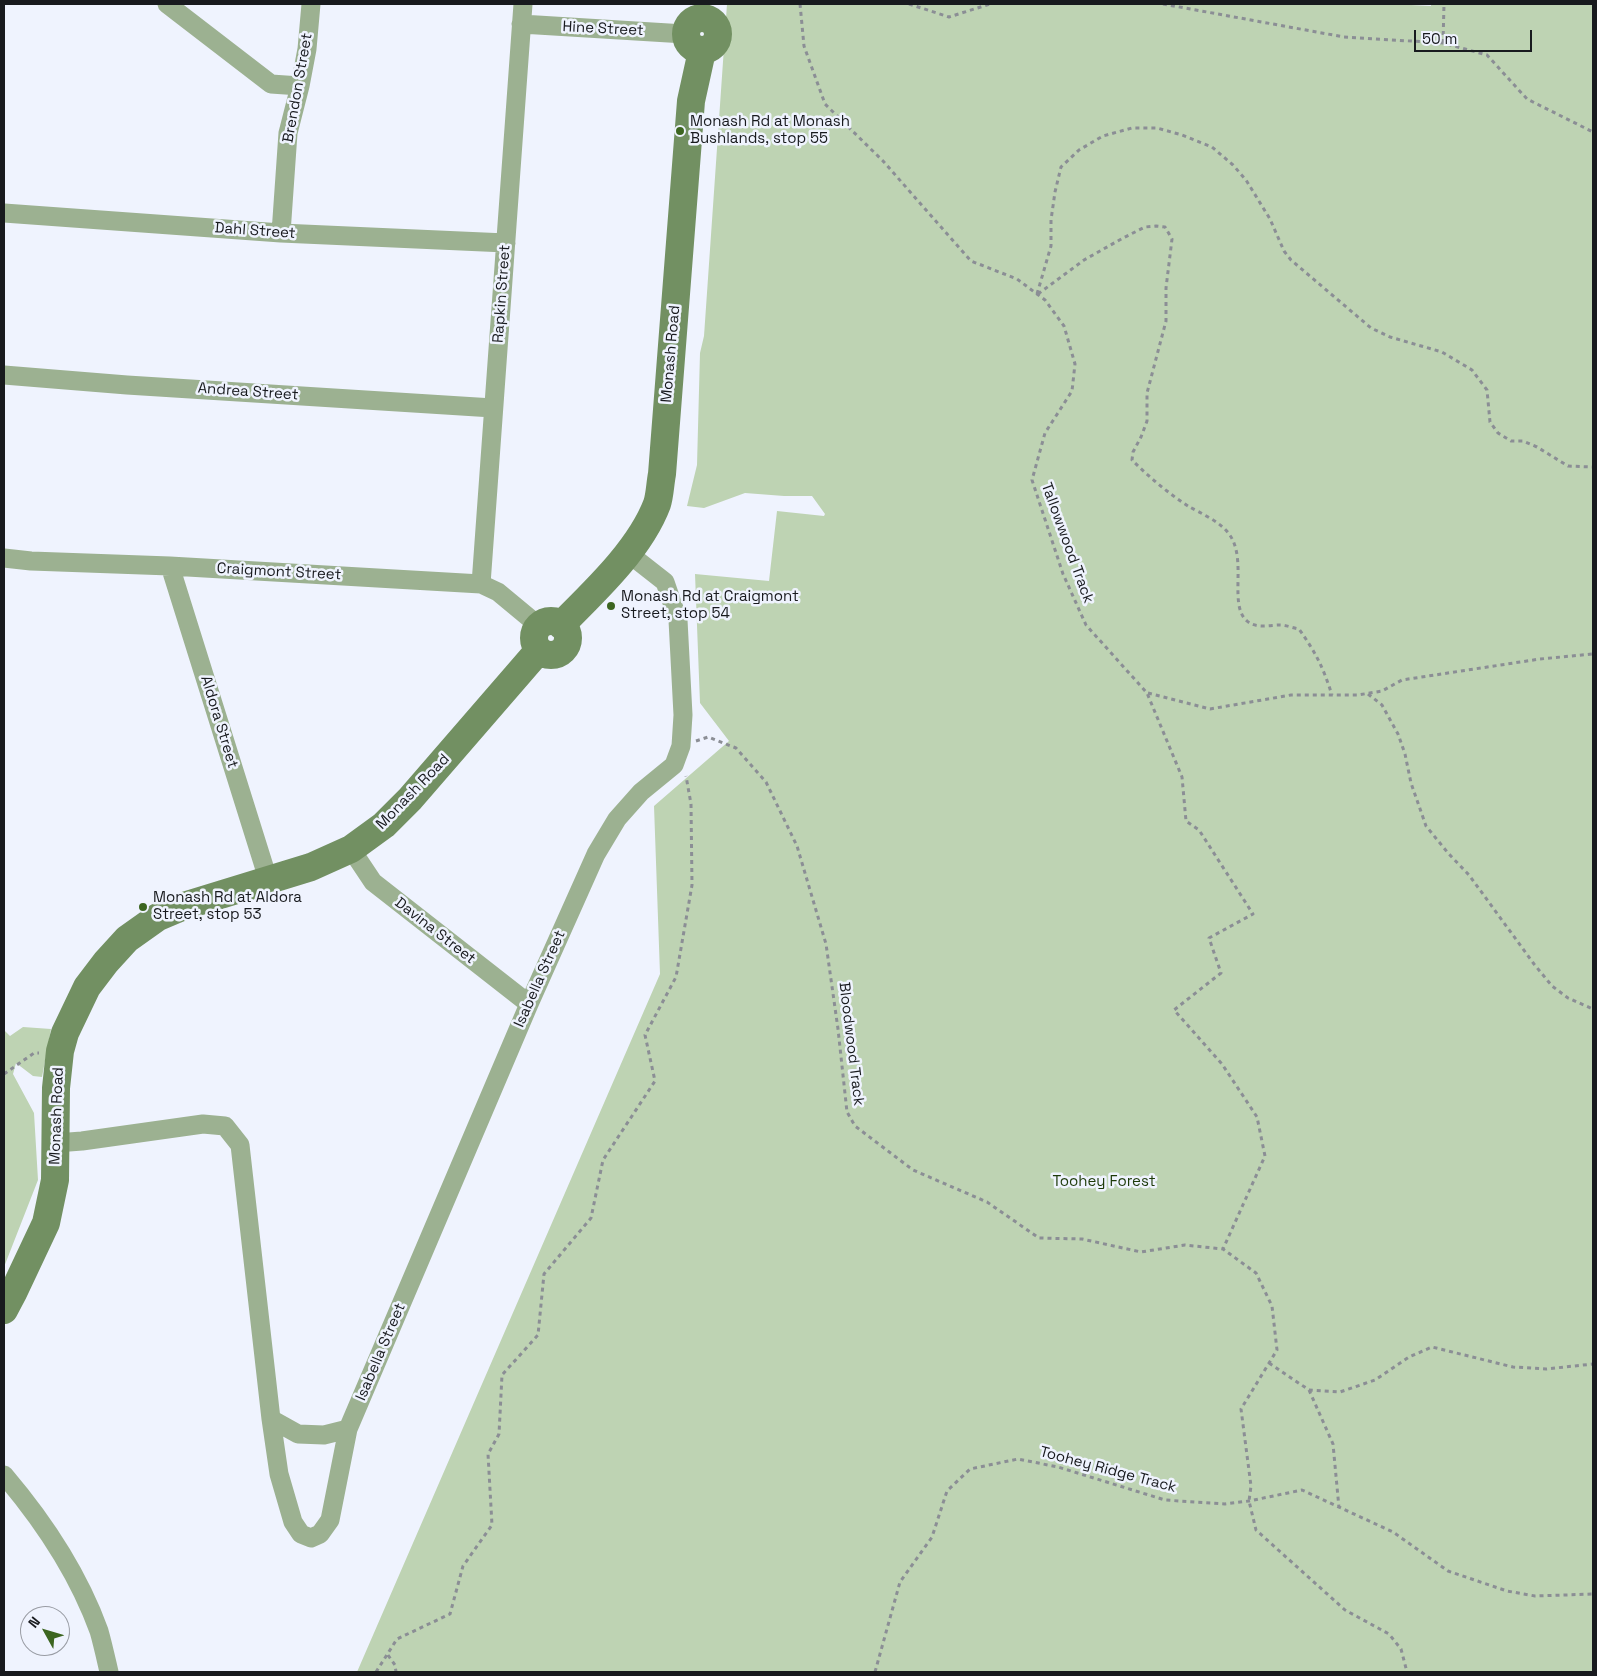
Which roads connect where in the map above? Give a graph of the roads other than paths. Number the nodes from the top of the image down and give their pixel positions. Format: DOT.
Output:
graph roads {
  1 [pos="167,4"];
  2 [pos="311,4"];
  3 [pos="523,4"];
  4 [pos="521,24"];
  5 [pos="699,26"];
  6 [pos="300,86"];
  7 [pos="4,213"];
  8 [pos="281,233"];
  9 [pos="506,243"];
  10 [pos="4,375"];
  11 [pos="493,408"];
  12 [pos="628,553"];
  13 [pos="4,558"];
  14 [pos="170,566"];
  15 [pos="481,584"];
  16 [pos="546,633"];
  17 [pos="351,850"];
  18 [pos="268,879"];
  19 [pos="529,1004"];
  20 [pos="56,1143"];
  21 [pos="4,1310"];
  22 [pos="271,1419"];
  23 [pos="348,1430"];
  24 [pos="4,1474"];
  25 [pos="109,1672"];
  1 -- 6 [label="street"];
  2 -- 6 [label="street, Brendon Street"];
  3 -- 4 [label="street, Rapkin Street"];
  4 -- 5 [label="street, Hine Street"];
  4 -- 9 [label="street, Rapkin Street"];
  5 -- 12 [label="street, Monash Road"];
  6 -- 8 [label="street, Brendon Street"];
  7 -- 8 [label="street, Dahl Street"];
  8 -- 9 [label="street, Dahl Street"];
  9 -- 11 [label="street, Rapkin Street"];
  10 -- 11 [label="street, Andrea Street"];
  11 -- 15 [label="street, Rapkin Street"];
  12 -- 16 [label="street, Monash Road"];
  12 -- 19 [label="street, Isabella Street"];
  13 -- 14 [label="street, Craigmont Street"];
  14 -- 15 [label="street, Craigmont Street"];
  14 -- 18 [label="street, Aldora Street"];
  15 -- 16 [label="street, Craigmont Street"];
  16 -- 17 [label="street, Monash Road"];
  17 -- 18 [label="street, Monash Road"];
  17 -- 19 [label="street, Davina Street"];
  18 -- 20 [label="street, Monash Road"];
  19 -- 23 [label="street, Isabella Street"];
  20 -- 21 [label="street, Monash Road"];
  20 -- 22 [label="street, Isabella Street"];
  22 -- 23 [label="street"];
  22 -- 23 [label="street, Isabella Street"];
  24 -- 25 [label="street"];
}
